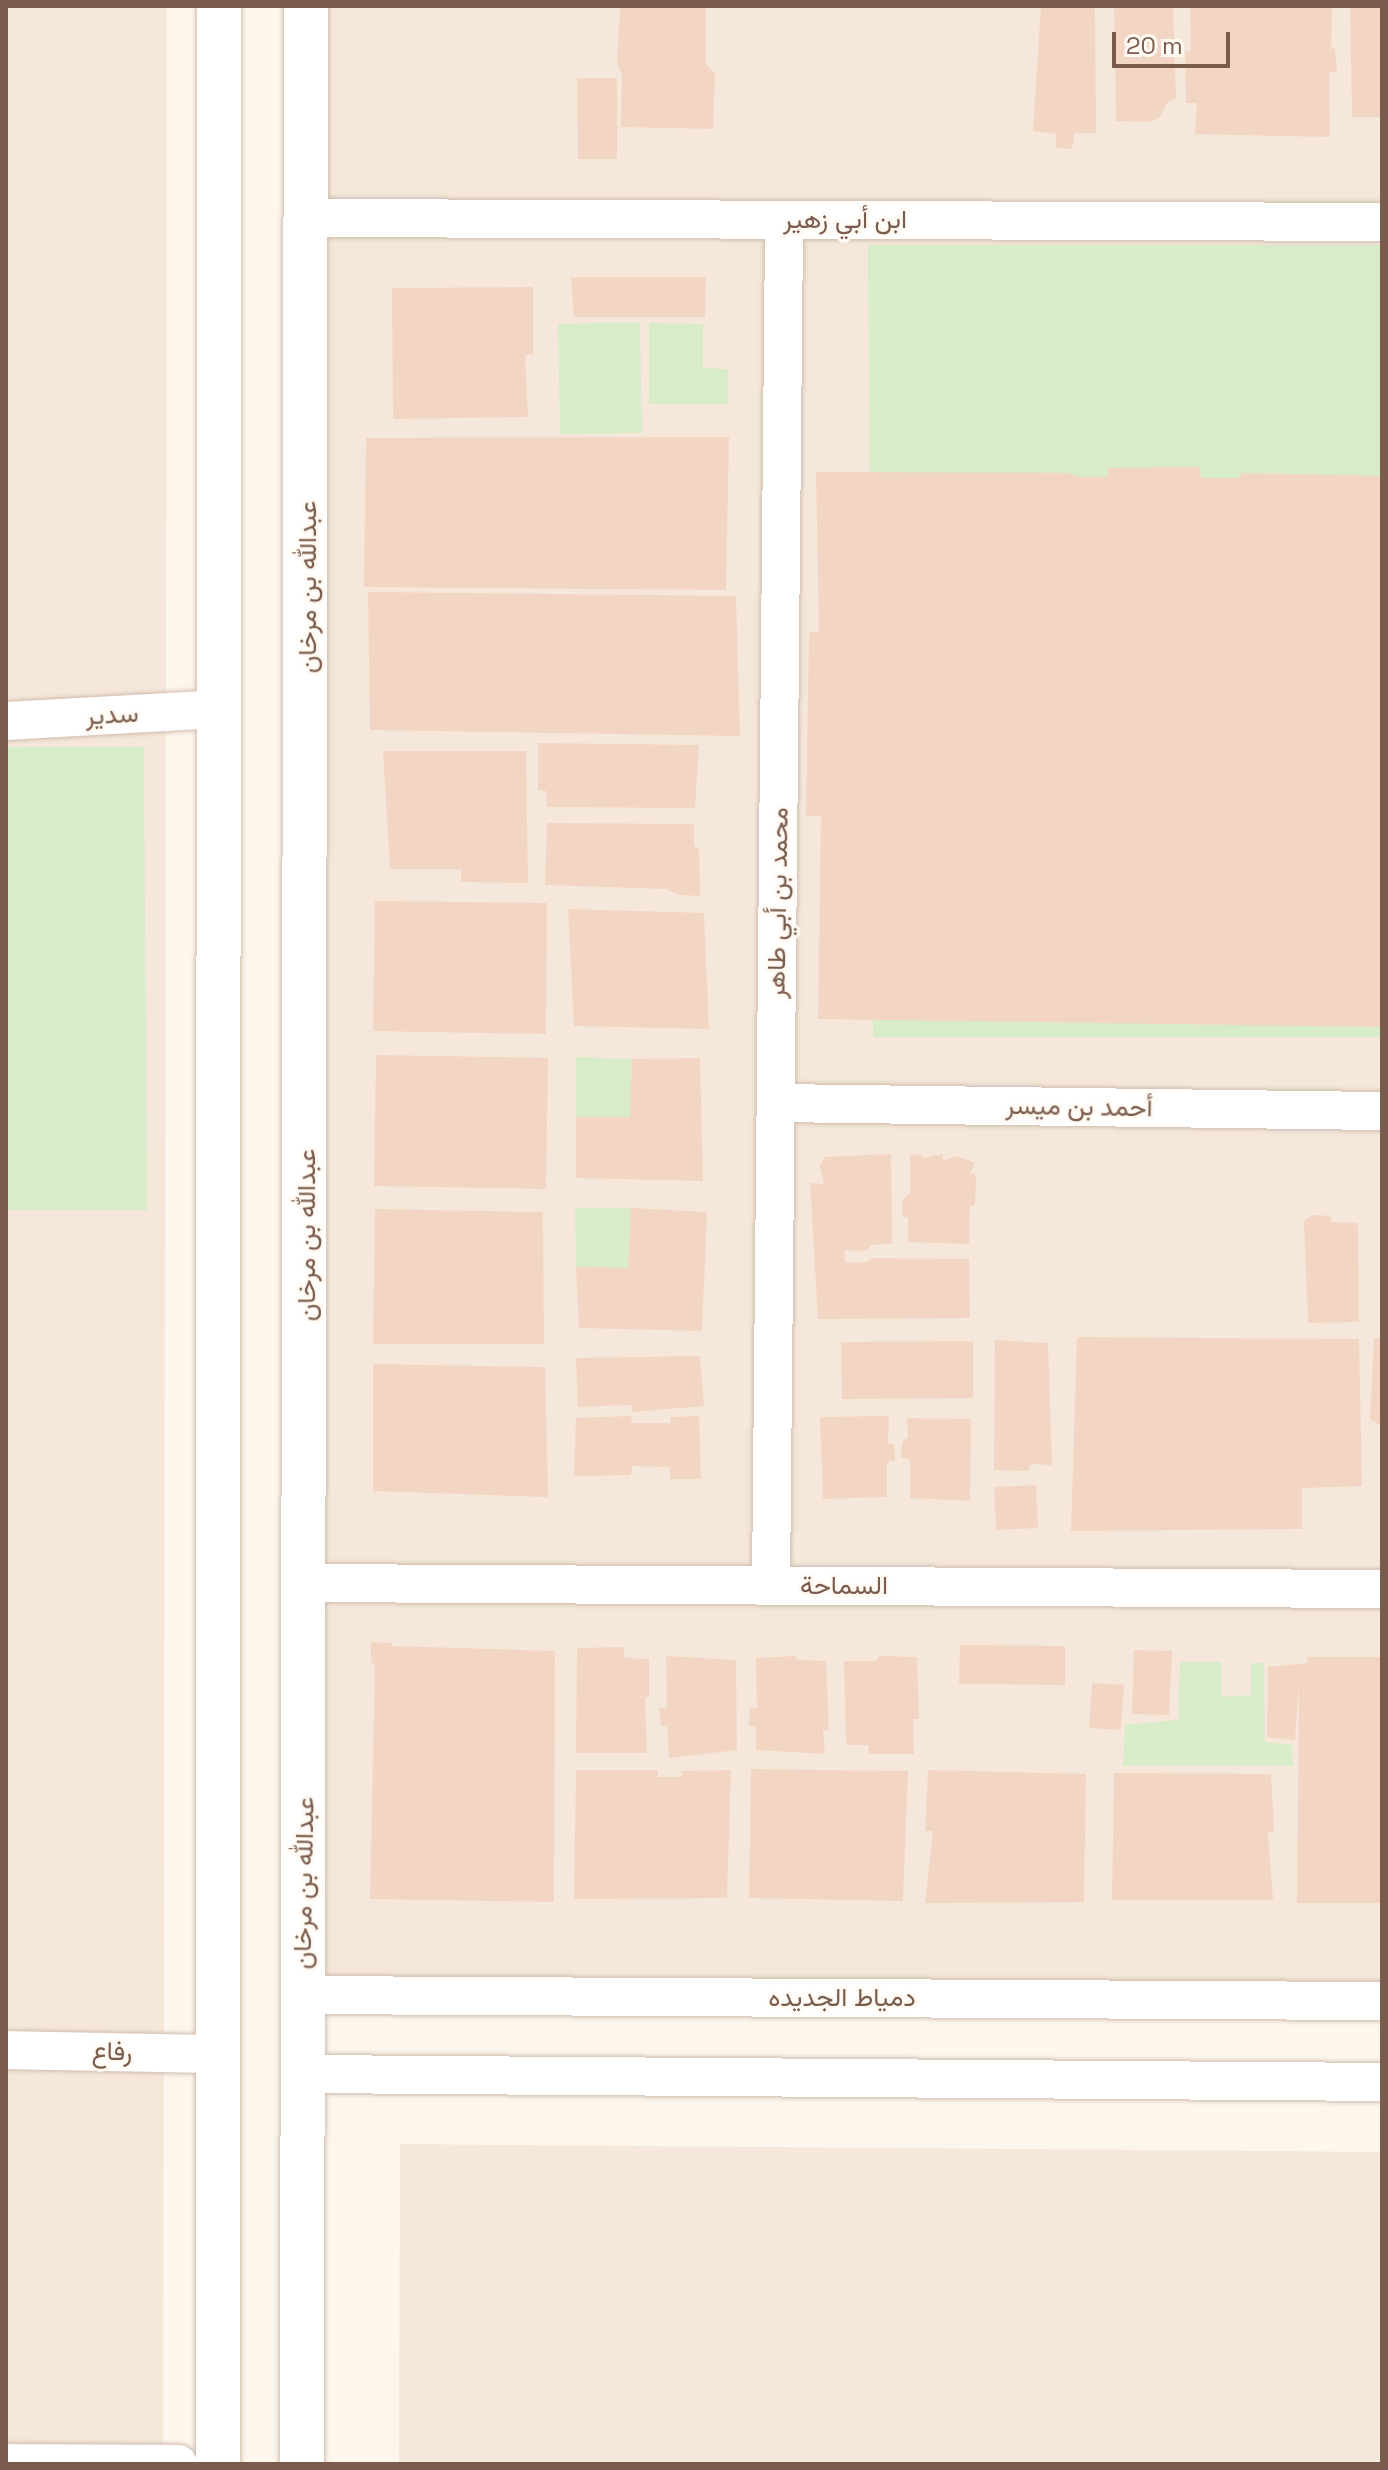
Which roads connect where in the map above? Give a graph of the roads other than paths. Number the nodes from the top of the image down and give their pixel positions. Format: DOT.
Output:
graph roads {
  1 [pos="219,6"];
  2 [pos="306,6"];
  3 [pos="309,218"];
  4 [pos="784,220"];
  5 [pos="1382,222"];
  6 [pos="218,709"];
  7 [pos="6,721"];
  8 [pos="776,1103"];
  9 [pos="1382,1111"];
  10 [pos="306,1583"];
  11 [pos="771,1586"];
  12 [pos="1382,1589"];
  13 [pos="302,1995"];
  14 [pos="1382,2001"];
  15 [pos="6,2050"];
  16 [pos="218,2054"];
  17 [pos="303,2074"];
  18 [pos="1382,2082"];
  19 [pos="6,2463"];
  20 [pos="178,2464"];
  21 [pos="218,2464"];
  22 [pos="302,2464"];
  1 -- 6 [label="street"];
  2 -- 3 [label="street, عبدالله بن مرخان"];
  3 -- 4 [label="street, ابن أبي زهير"];
  3 -- 10 [label="street, عبدالله بن مرخان"];
  4 -- 5 [label="street, ابن أبي زهير"];
  4 -- 8 [label="street, محمد بن أبي طاهر"];
  6 -- 7 [label="street, سدير"];
  6 -- 16 [label="street"];
  8 -- 9 [label="street, أحمد بن ميسر"];
  8 -- 11 [label="street, محمد بن أبي طاهر"];
  10 -- 11 [label="street, السماحة"];
  10 -- 13 [label="street, عبدالله بن مرخان"];
  11 -- 12 [label="street, السماحة"];
  13 -- 14 [label="street, دمياط الجديده"];
  13 -- 17 [label="street, عبدالله بن مرخان"];
  15 -- 16 [label="street, رفاع"];
  16 -- 21 [label="street"];
  17 -- 18 [label="street"];
  17 -- 22 [label="street, عبدالله بن مرخان"];
  19 -- 20 [label="street"];
}
